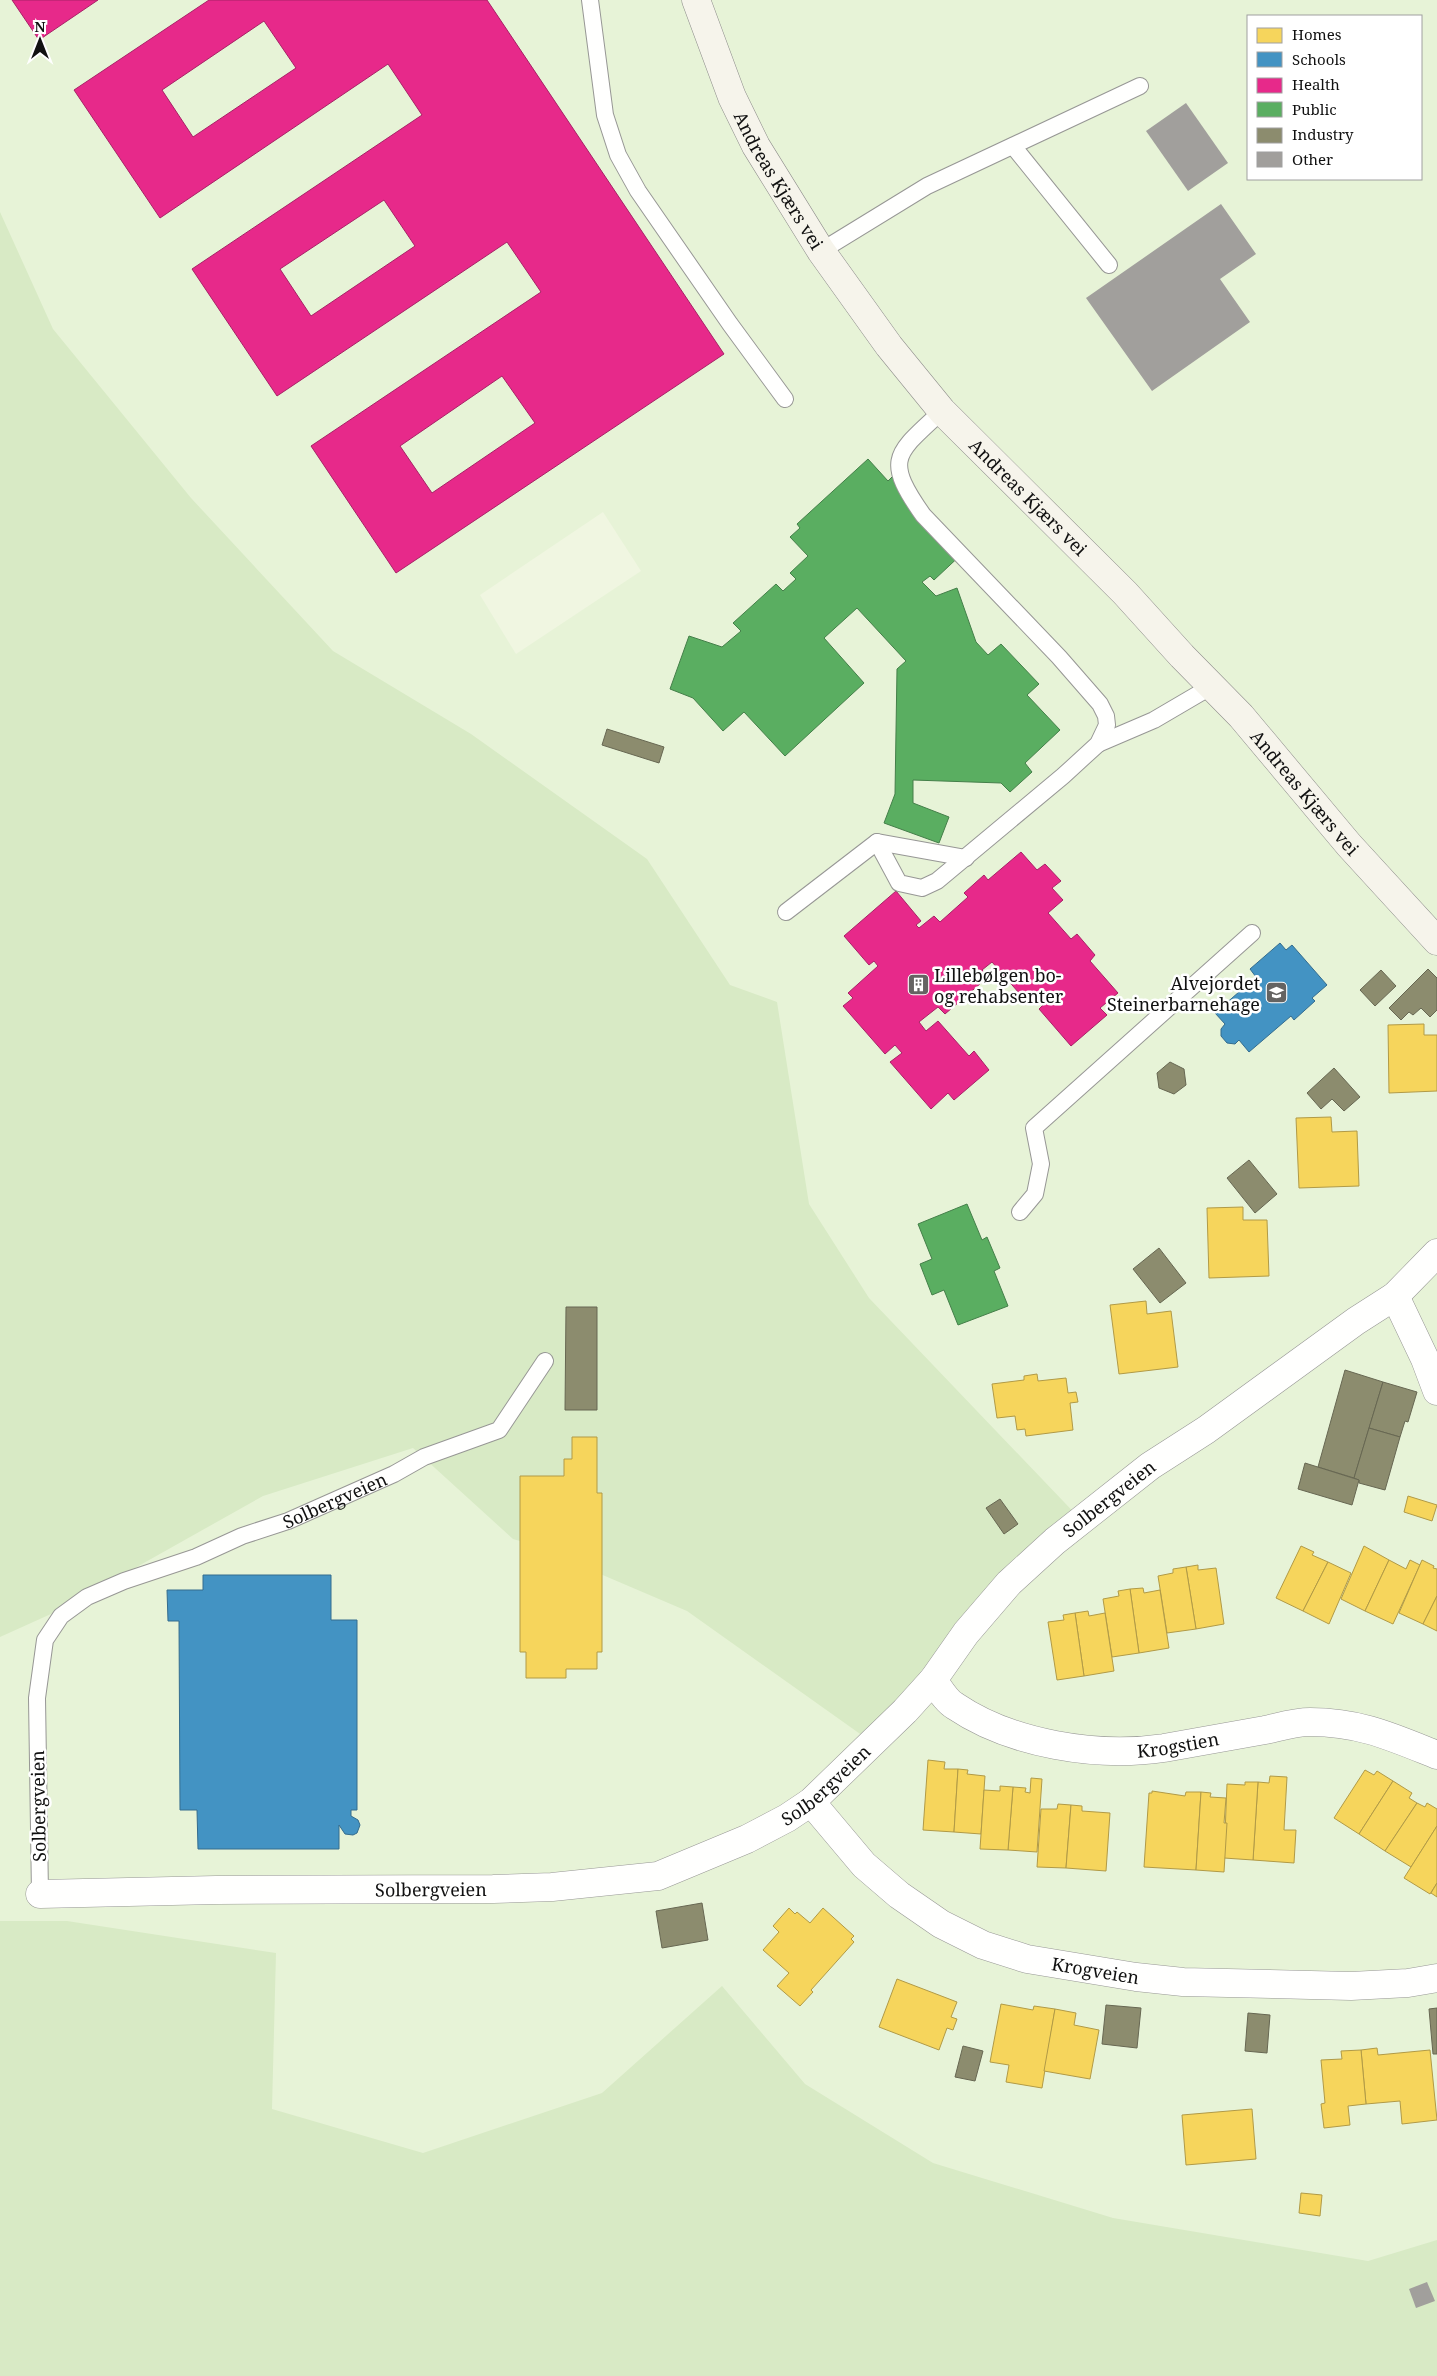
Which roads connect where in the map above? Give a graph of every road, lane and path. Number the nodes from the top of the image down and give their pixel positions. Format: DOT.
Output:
graph roads {
  1 [pos="590,0"];
  2 [pos="696,0"];
  3 [pos="1140,86"];
  4 [pos="1013,146"];
  5 [pos="821,251"];
  6 [pos="1109,265"];
  7 [pos="786,399"];
  8 [pos="942,411"];
  9 [pos="1212,686"];
  10 [pos="1098,744"];
  11 [pos="877,842"];
  12 [pos="966,858"];
  13 [pos="786,912"];
  14 [pos="1252,933"];
  15 [pos="1437,941"];
  16 [pos="1020,1212"];
  17 [pos="1437,1253"];
  18 [pos="1395,1296"];
  19 [pos="545,1361"];
  20 [pos="1437,1391"];
  21 [pos="933,1680"];
  22 [pos="1437,1756"];
  23 [pos="811,1802"];
  24 [pos="40,1894"];
  25 [pos="1437,1978"];
  1 -- 7 [label="lane"];
  2 -- 5 [label="street, Andreas Kjærs vei"];
  3 -- 4 [label="lane"];
  4 -- 5 [label="lane"];
  4 -- 6 [label="lane"];
  5 -- 8 [label="street, Andreas Kjærs vei"];
  8 -- 9 [label="street, Andreas Kjærs vei"];
  8 -- 10 [label="lane"];
  9 -- 10 [label="lane"];
  9 -- 15 [label="street, Andreas Kjærs vei"];
  10 -- 12 [label="lane"];
  11 -- 12 [label="lane"];
  11 -- 12 [label="lane"];
  11 -- 13 [label="lane"];
  14 -- 16 [label="lane"];
  17 -- 18 [label="street, Solbergveien"];
  18 -- 20 [label="street"];
  18 -- 21 [label="street, Solbergveien"];
  19 -- 24 [label="lane, Solbergveien"];
  21 -- 22 [label="street, Krogstien"];
  21 -- 23 [label="street, Solbergveien"];
  23 -- 24 [label="street, Solbergveien"];
  23 -- 25 [label="street, Krogveien"];
}
